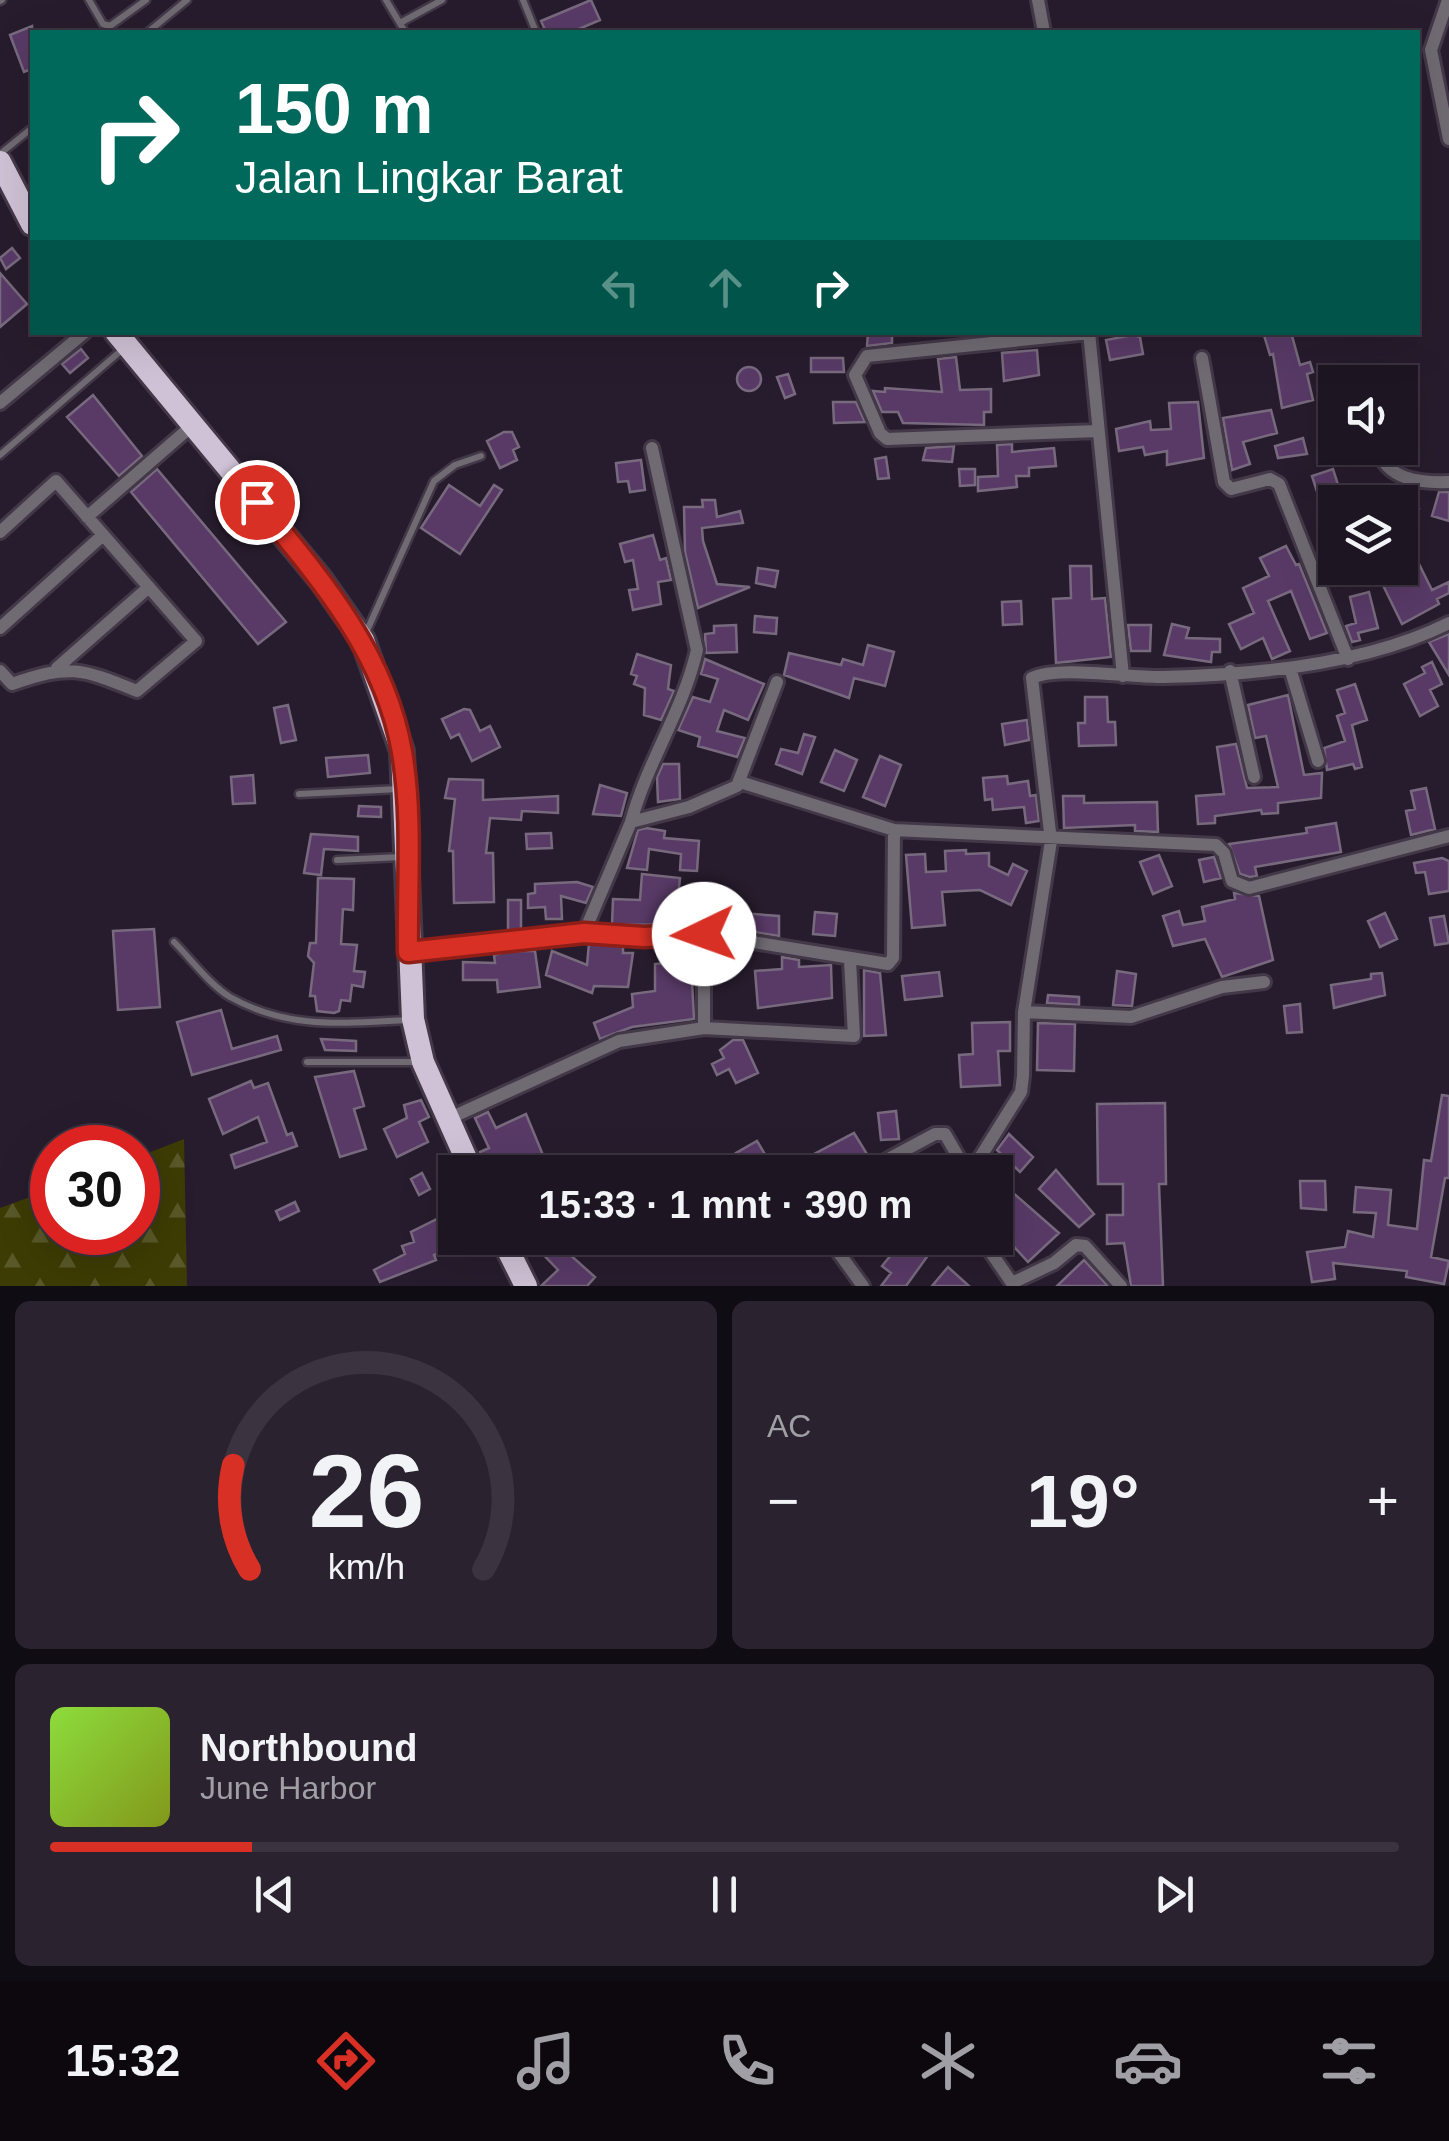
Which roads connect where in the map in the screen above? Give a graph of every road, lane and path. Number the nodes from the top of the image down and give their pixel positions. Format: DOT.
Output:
graph roads {
  1 [pos="90,0"];
  2 [pos="146,0"];
  3 [pos="187,0"];
  4 [pos="386,0"];
  5 [pos="442,0"];
  6 [pos="523,0"];
  7 [pos="1038,0"];
  8 [pos="1448,0"];
  9 [pos="400,23"];
  10 [pos="150,30"];
  11 [pos="403,30"];
  12 [pos="535,30"];
  13 [pos="1044,30"];
  14 [pos="30,130"];
  15 [pos="1449,139"];
  16 [pos="0,158"];
  17 [pos="30,220"];
  18 [pos="80,335"];
  19 [pos="1070,335"];
  20 [pos="1089,335"];
  21 [pos="122,338"];
  22 [pos="1202,358"];
  23 [pos="0,403"];
  24 [pos="194,424"];
  25 [pos="1098,431"];
  26 [pos="652,448"];
  27 [pos="0,455"];
  28 [pos="481,456"];
  29 [pos="1386,465"];
  30 [pos="1449,482"];
  31 [pos="88,517"];
  32 [pos="0,532"];
  33 [pos="103,535"];
  34 [pos="149,587"];
  35 [pos="1449,623"];
  36 [pos="0,628"];
  37 [pos="363,640"];
  38 [pos="1348,659"];
  39 [pos="57,668"];
  40 [pos="1290,668"];
  41 [pos="0,671"];
  42 [pos="1230,671"];
  43 [pos="1123,676"];
  44 [pos="777,682"];
  45 [pos="1318,760"];
  46 [pos="1254,777"];
  47 [pos="740,782"];
  48 [pos="406,788"];
  49 [pos="300,794"];
  50 [pos="631,822"];
  51 [pos="894,830"];
  52 [pos="1449,836"];
  53 [pos="1050,841"];
  54 [pos="407,857"];
  55 [pos="337,860"];
  56 [pos="584,933"];
  57 [pos="704,934"];
  58 [pos="174,942"];
  59 [pos="408,952"];
  60 [pos="850,960"];
  61 [pos="1264,982"];
  62 [pos="1024,1012"];
  63 [pos="413,1019"];
  64 [pos="704,1028"];
  65 [pos="306,1062"];
  66 [pos="424,1062"];
  67 [pos="448,1119"];
  68 [pos="464,1155"];
  69 [pos="895,1155"];
  70 [pos="958,1155"];
  71 [pos="980,1155"];
  72 [pos="510,1255"];
  73 [pos="840,1255"];
  74 [pos="993,1255"];
  75 [pos="1013,1285"];
  76 [pos="526,1286"];
  77 [pos="863,1286"];
  78 [pos="1121,1286"];
  1 -- 2 [label="lane"];
  3 -- 10 [label="lane"];
  4 -- 9 [label="lane"];
  5 -- 9 [label="lane"];
  6 -- 12 [label="lane"];
  7 -- 13 [label="street"];
  8 -- 15 [label="street"];
  9 -- 11 [label="lane"];
  14 -- 16 [label="lane"];
  16 -- 17 [label="highway"];
  18 -- 23 [label="street"];
  19 -- 25 [label="street"];
  20 -- 25 [label="street"];
  21 -- 24 [label="highway"];
  21 -- 27 [label="lane"];
  22 -- 38 [label="street"];
  24 -- 31 [label="street"];
  24 -- 37 [label="highway"];
  25 -- 43 [label="street"];
  26 -- 50 [label="street"];
  28 -- 37 [label="lane"];
  29 -- 30 [label="street"];
  31 -- 32 [label="street"];
  31 -- 33 [label="street"];
  33 -- 34 [label="street"];
  33 -- 36 [label="street"];
  34 -- 39 [label="street"];
  34 -- 39 [label="street"];
  35 -- 38 [label="street"];
  37 -- 48 [label="highway"];
  38 -- 40 [label="street"];
  39 -- 41 [label="street"];
  40 -- 42 [label="street"];
  40 -- 45 [label="street"];
  42 -- 43 [label="street"];
  42 -- 46 [label="street"];
  43 -- 53 [label="street"];
  44 -- 47 [label="street"];
  47 -- 50 [label="street"];
  47 -- 51 [label="street"];
  48 -- 49 [label="lane"];
  48 -- 54 [label="highway"];
  50 -- 56 [label="street"];
  51 -- 53 [label="street"];
  51 -- 60 [label="street"];
  52 -- 53 [label="street"];
  53 -- 62 [label="street"];
  54 -- 55 [label="lane"];
  54 -- 59 [label="highway"];
  56 -- 57 [label="street"];
  56 -- 59 [label="street"];
  57 -- 60 [label="street"];
  57 -- 64 [label="street"];
  58 -- 63 [label="lane"];
  59 -- 63 [label="highway"];
  60 -- 64 [label="street"];
  61 -- 62 [label="street"];
  62 -- 71 [label="street"];
  63 -- 66 [label="highway"];
  64 -- 67 [label="street"];
  65 -- 66 [label="lane"];
  66 -- 67 [label="highway"];
  67 -- 68 [label="highway"];
  69 -- 70 [label="street"];
  72 -- 76 [label="highway"];
  73 -- 77 [label="street"];
  74 -- 75 [label="street"];
  75 -- 78 [label="street"];
}
